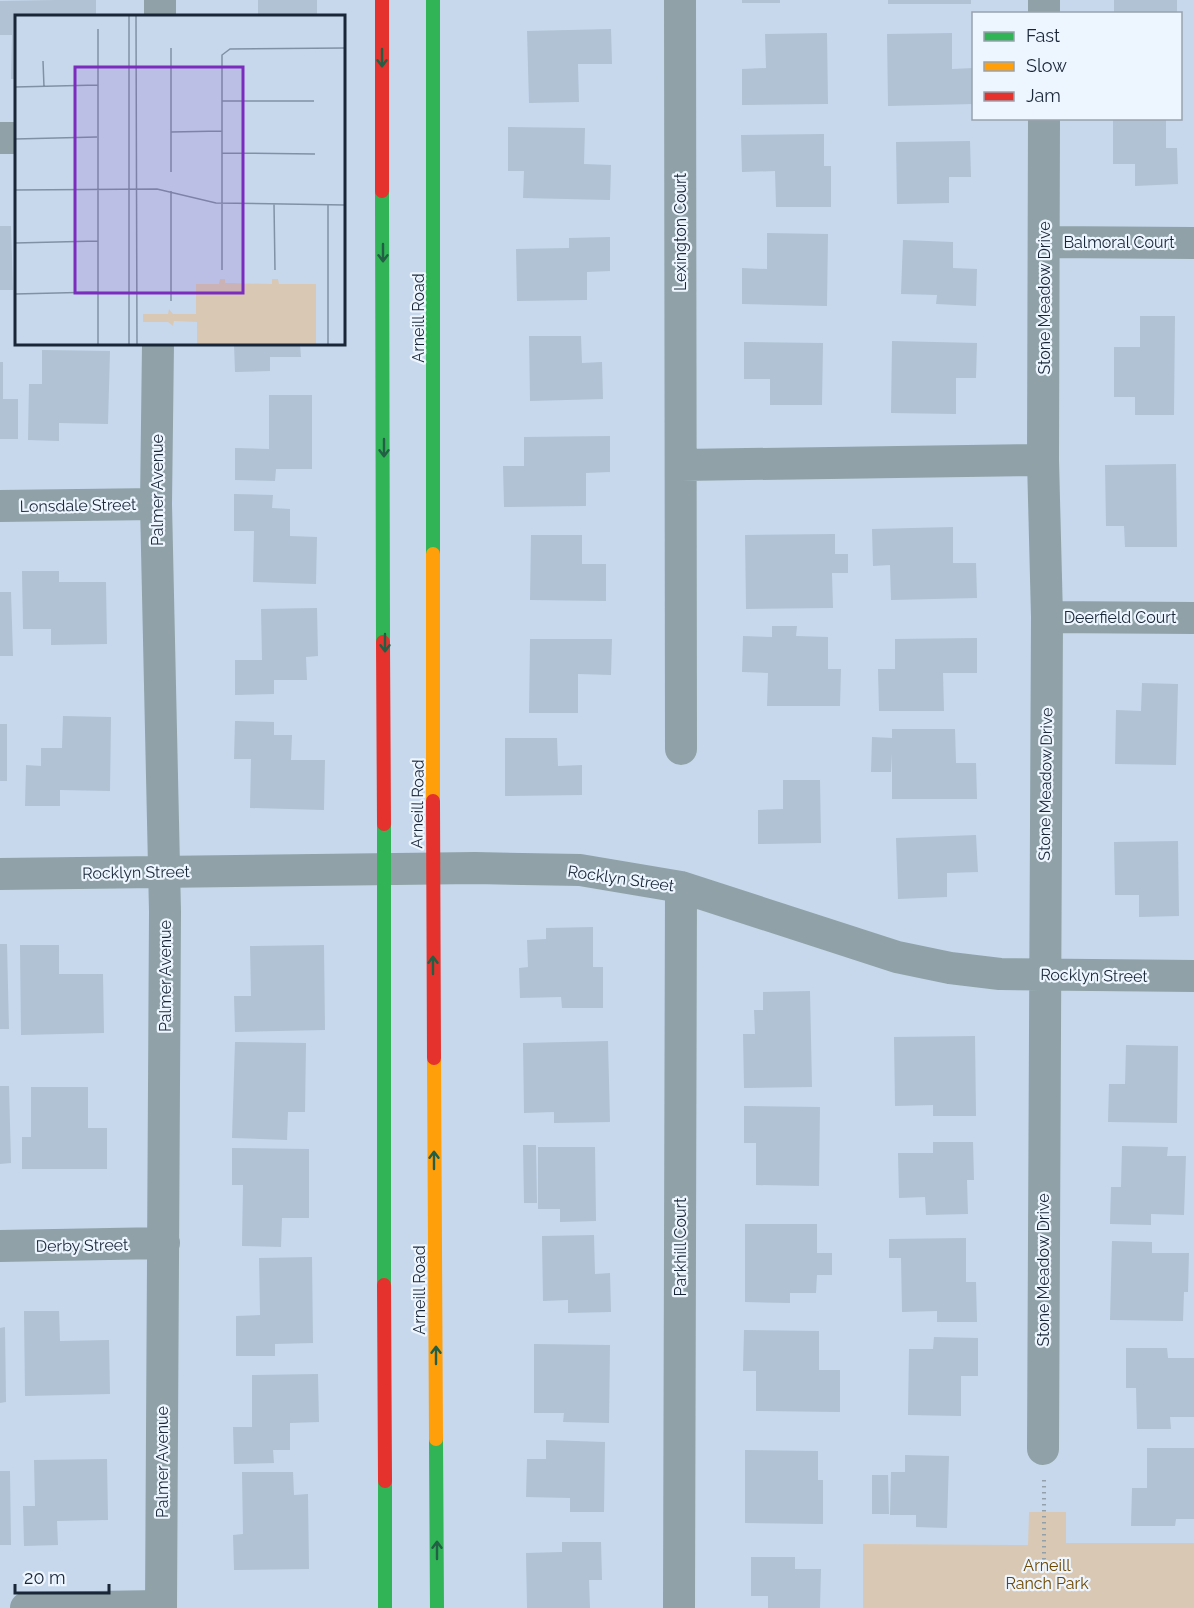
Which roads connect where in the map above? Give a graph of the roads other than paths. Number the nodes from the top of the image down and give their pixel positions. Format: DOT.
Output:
graph roads {
  1 [pos="382,0"];
  2 [pos="434,0"];
  3 [pos="680,0"];
  4 [pos="1044,120"];
  5 [pos="1045,242"];
  6 [pos="1194,243"];
  7 [pos="158,345"];
  8 [pos="1043,460"];
  9 [pos="681,465"];
  10 [pos="156,504"];
  11 [pos="0,506"];
  12 [pos="1047,617"];
  13 [pos="1194,618"];
  14 [pos="681,750"];
  15 [pos="386,869"];
  16 [pos="433,869"];
  17 [pos="164,872"];
  18 [pos="0,873"];
  19 [pos="681,887"];
  20 [pos="1043,974"];
  21 [pos="1194,976"];
  22 [pos="164,1243"];
  23 [pos="0,1246"];
  24 [pos="1043,1449"];
  25 [pos="161,1607"];
  26 [pos="26,1608"];
  27 [pos="385,1608"];
  28 [pos="437,1608"];
  29 [pos="679,1608"];
  1 -- 15 [label="main road, Arneill Road, one-way"];
  2 -- 16 [label="main road, Arneill Road"];
  3 -- 9 [label="street, Lexington Court"];
  4 -- 5 [label="street, Stone Meadow Drive"];
  5 -- 6 [label="street, Balmoral Court"];
  5 -- 8 [label="street, Stone Meadow Drive"];
  7 -- 10 [label="street, Palmer Avenue"];
  8 -- 9 [label="street"];
  8 -- 12 [label="street, Stone Meadow Drive"];
  9 -- 14 [label="street, Lexington Court"];
  10 -- 11 [label="street, Lonsdale Street"];
  10 -- 17 [label="street, Palmer Avenue"];
  12 -- 13 [label="street, Deerfield Court"];
  12 -- 20 [label="street, Stone Meadow Drive"];
  15 -- 16 [label="street, Rocklyn Street"];
  15 -- 17 [label="street, Rocklyn Street"];
  15 -- 27 [label="main road, Arneill Road"];
  16 -- 19 [label="street, Rocklyn Street"];
  28 -- 16 [label="main road, Arneill Road, one-way"];
  17 -- 18 [label="street, Rocklyn Street"];
  17 -- 22 [label="street, Palmer Avenue"];
  19 -- 20 [label="street, Rocklyn Street"];
  19 -- 29 [label="street, Parkhill Court"];
  20 -- 21 [label="street, Rocklyn Street"];
  20 -- 24 [label="street, Stone Meadow Drive"];
  22 -- 23 [label="street, Derby Street"];
  22 -- 25 [label="street, Palmer Avenue"];
  25 -- 26 [label="street"];
}
